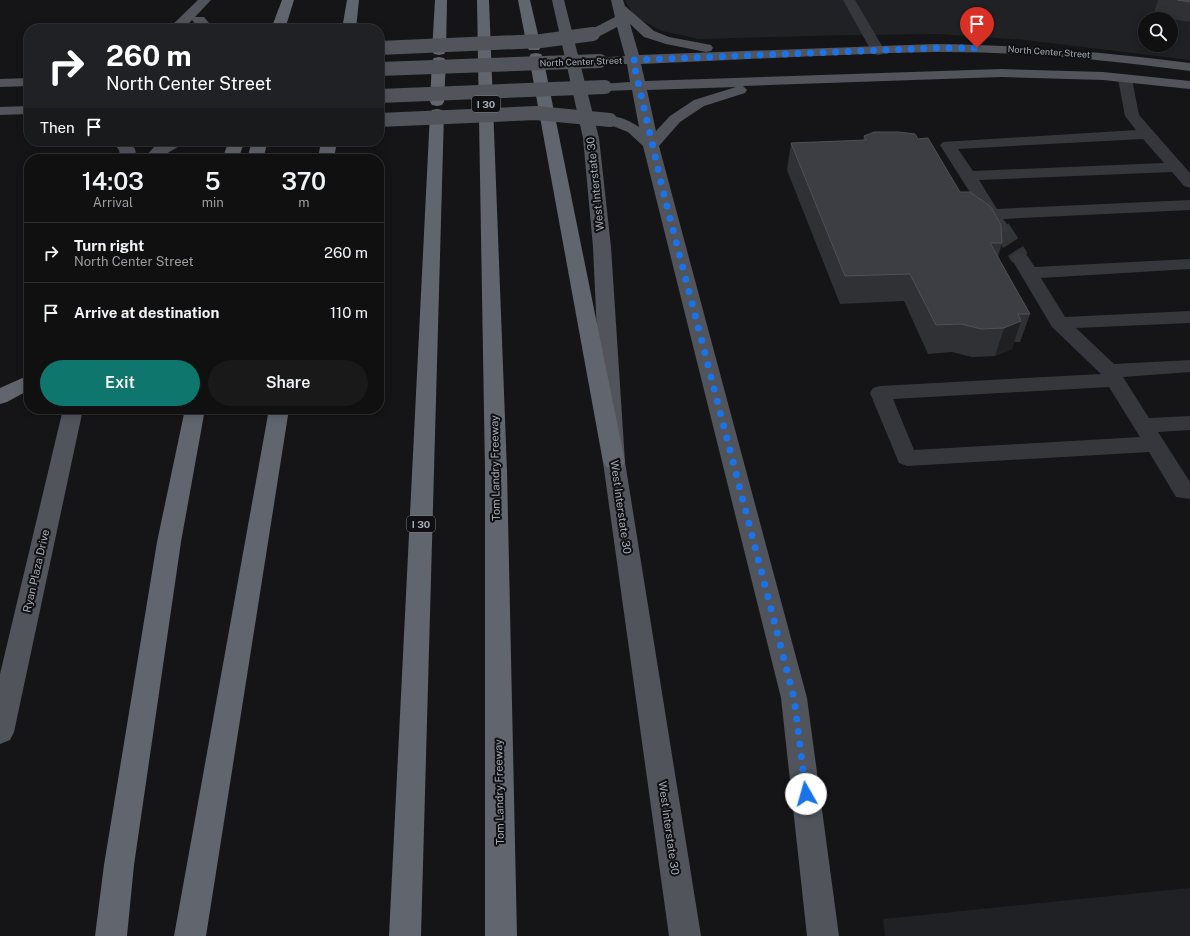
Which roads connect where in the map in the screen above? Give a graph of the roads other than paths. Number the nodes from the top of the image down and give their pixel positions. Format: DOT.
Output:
graph roads {
  1 [pos="206,0"];
  2 [pos="288,0"];
  3 [pos="296,0"];
  4 [pos="353,0"];
  5 [pos="441,0"];
  6 [pos="483,0"];
  7 [pos="524,0"];
  8 [pos="558,0"];
  9 [pos="849,0"];
  10 [pos="620,9"];
  11 [pos="295,17"];
  12 [pos="180,24"];
  13 [pos="201,24"];
  14 [pos="280,24"];
  15 [pos="350,24"];
  16 [pos="384,48"];
  17 [pos="878,51"];
  18 [pos="777,55"];
  19 [pos="633,60"];
  20 [pos="1190,66"];
  21 [pos="384,69"];
  22 [pos="1125,79"];
  23 [pos="766,81"];
  24 [pos="24,82"];
  25 [pos="0,83"];
  26 [pos="1190,85"];
  27 [pos="638,86"];
  28 [pos="384,96"];
  29 [pos="24,110"];
  30 [pos="4,111"];
  31 [pos="24,113"];
  32 [pos="384,120"];
  33 [pos="1147,134"];
  34 [pos="651,145"];
  35 [pos="167,146"];
  36 [pos="156,154"];
  37 [pos="1176,167"];
  38 [pos="968,176"];
  39 [pos="1190,183"];
  40 [pos="1190,205"];
  41 [pos="992,214"];
  42 [pos="1001,228"];
  43 [pos="1190,264"];
  44 [pos="1190,317"];
  45 [pos="1059,323"];
  46 [pos="1190,366"];
  47 [pos="1112,375"];
  48 [pos="24,385"];
  49 [pos="0,397"];
  50 [pos="73,414"];
  51 [pos="194,414"];
  52 [pos="279,414"];
  53 [pos="1190,423"];
  54 [pos="1144,426"];
  55 [pos="1154,444"];
  56 [pos="614,462"];
  57 [pos="1188,495"];
  58 [pos="0,732"];
  59 [pos="111,936"];
  60 [pos="190,936"];
  61 [pos="405,936"];
  62 [pos="500,936"];
  63 [pos="685,936"];
  64 [pos="823,936"];
  1 -- 12 [label="main road"];
  1 -- 13 [label="main road"];
  2 -- 14 [label="highway"];
  3 -- 11 [label="highway"];
  4 -- 15 [label="highway"];
  5 -- 61 [label="highway, I 30"];
  6 -- 62 [label="highway, Tom Landry Freeway / I 30"];
  7 -- 56 [label="highway"];
  8 -- 56 [label="main road, West Interstate 30"];
  9 -- 17 [label="street"];
  10 -- 16 [label="main road, bridge"];
  10 -- 18 [label="main road"];
  10 -- 19 [label="main road"];
  17 -- 18 [label="main road, North Center Street"];
  17 -- 20 [label="main road, North Center Street"];
  18 -- 19 [label="main road, North Center Street"];
  19 -- 21 [label="main road, North Center Street, bridge"];
  19 -- 27 [label="main road"];
  22 -- 23 [label="main road, North Center Street"];
  22 -- 26 [label="main road, North Center Street"];
  22 -- 33 [label="street"];
  23 -- 27 [label="main road, North Center Street"];
  23 -- 34 [label="main road"];
  24 -- 25 [label="main road"];
  27 -- 28 [label="main road, North Center Street, bridge"];
  27 -- 34 [label="main road"];
  29 -- 30 [label="main road"];
  30 -- 31 [label="main road"];
  32 -- 34 [label="main road, bridge"];
  33 -- 37 [label="street"];
  33 -- 38 [label="street"];
  34 -- 64 [label="main road"];
  35 -- 36 [label="main road"];
  37 -- 38 [label="street"];
  37 -- 39 [label="street"];
  38 -- 41 [label="street"];
  40 -- 41 [label="street"];
  41 -- 42 [label="street"];
  43 -- 45 [label="street"];
  44 -- 45 [label="street"];
  45 -- 47 [label="street"];
  46 -- 47 [label="street"];
  47 -- 54 [label="street"];
  47 -- 55 [label="street"];
  48 -- 49 [label="highway"];
  50 -- 58 [label="main road, Ryan Plaza Drive"];
  51 -- 59 [label="highway"];
  52 -- 60 [label="highway"];
  53 -- 54 [label="street"];
  54 -- 55 [label="street"];
  55 -- 57 [label="street"];
  56 -- 63 [label="main road, West Interstate 30"];
}
